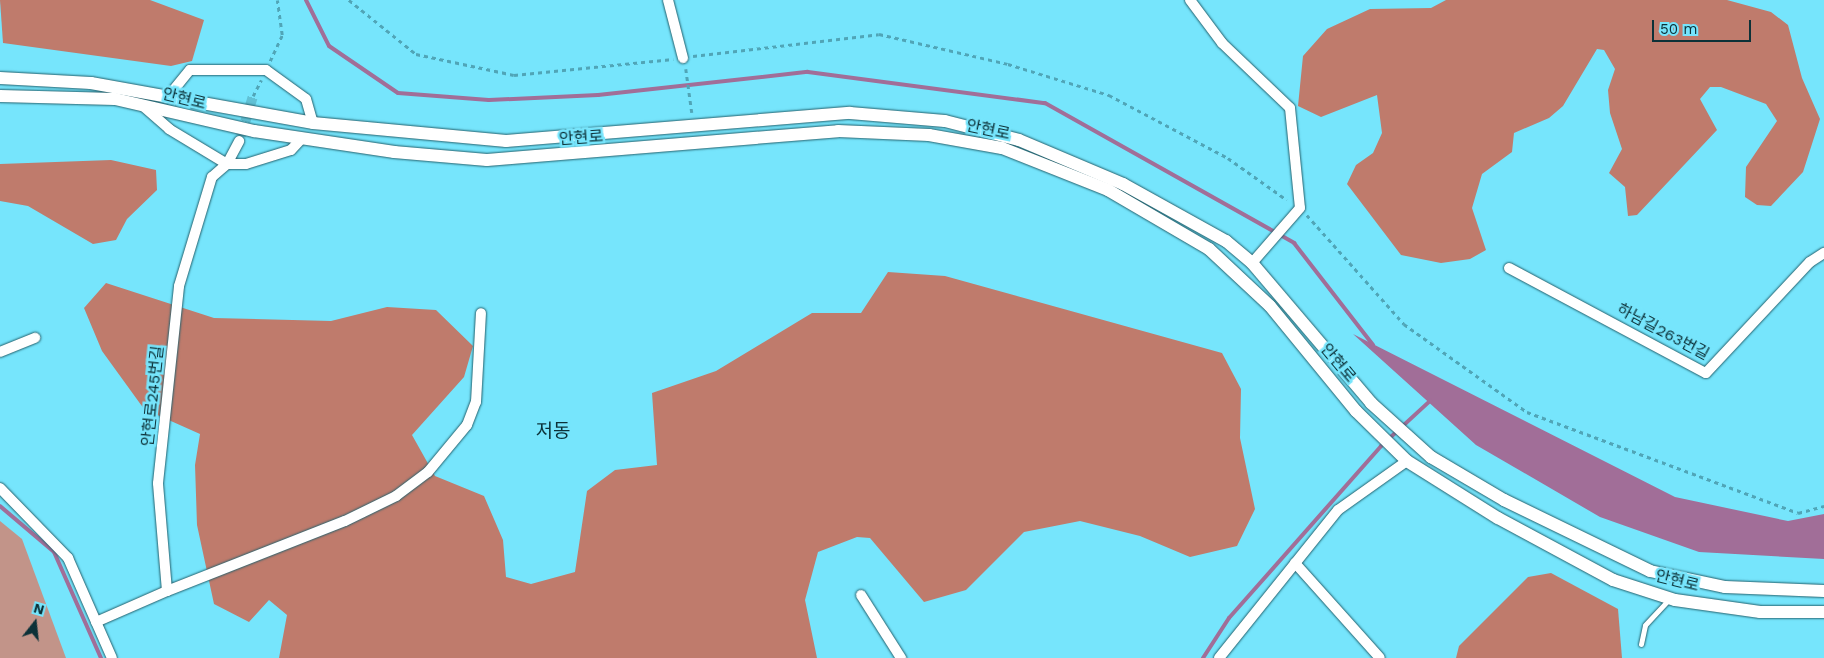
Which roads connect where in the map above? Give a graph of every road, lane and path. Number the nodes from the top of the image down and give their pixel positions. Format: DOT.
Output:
graph roads {
  1 [pos="277,0"];
  2 [pos="668,0"];
  3 [pos="1190,0"];
  4 [pos="684,60"];
  5 [pos="266,70"];
  6 [pos="0,78"];
  7 [pos="0,96"];
  8 [pos="252,96"];
  9 [pos="167,98"];
  10 [pos="142,106"];
  11 [pos="313,123"];
  12 [pos="695,127"];
  13 [pos="302,138"];
  14 [pos="239,141"];
  15 [pos="227,164"];
  16 [pos="1824,253"];
  17 [pos="1252,263"];
  18 [pos="1508,268"];
  19 [pos="1241,275"];
  20 [pos="481,313"];
  21 [pos="35,338"];
  22 [pos="0,352"];
  23 [pos="1420,447"];
  24 [pos="1407,461"];
  25 [pos="0,488"];
  26 [pos="1296,563"];
  27 [pos="1824,590"];
  28 [pos="167,591"];
  29 [pos="861,595"];
  30 [pos="1669,598"];
  31 [pos="1824,612"];
  32 [pos="96,622"];
  33 [pos="1641,644"];
  34 [pos="112,658"];
  35 [pos="901,658"];
  36 [pos="1219,658"];
  37 [pos="1380,658"];
  1 -- 5 [label="path"];
  2 -- 4 [label="street"];
  3 -- 17 [label="street"];
  4 -- 12 [label="path"];
  5 -- 8 [label="path"];
  5 -- 9 [label="street"];
  5 -- 11 [label="street"];
  6 -- 9 [label="street, 안현로"];
  7 -- 10 [label="street, 안현로"];
  9 -- 11 [label="street, 안현로"];
  10 -- 13 [label="street, 안현로"];
  10 -- 15 [label="street"];
  11 -- 12 [label="street, 안현로"];
  12 -- 17 [label="street, 안현로"];
  13 -- 15 [label="street"];
  13 -- 19 [label="street, 안현로"];
  14 -- 15 [label="street, 안현로245번길"];
  15 -- 28 [label="street, 안현로245번길"];
  16 -- 18 [label="street, 하남길263번길"];
  17 -- 19 [label="street"];
  17 -- 23 [label="street, 안현로"];
  19 -- 24 [label="street, 안현로"];
  20 -- 28 [label="street"];
  21 -- 22 [label="street"];
  23 -- 24 [label="street"];
  23 -- 27 [label="street, 안현로"];
  24 -- 26 [label="street"];
  24 -- 30 [label="street, 안현로"];
  25 -- 32 [label="street"];
  26 -- 36 [label="street"];
  26 -- 37 [label="street"];
  28 -- 32 [label="street"];
  29 -- 35 [label="street"];
  30 -- 31 [label="street, 안현로"];
  30 -- 33 [label="lane"];
  32 -- 34 [label="street"];
}
